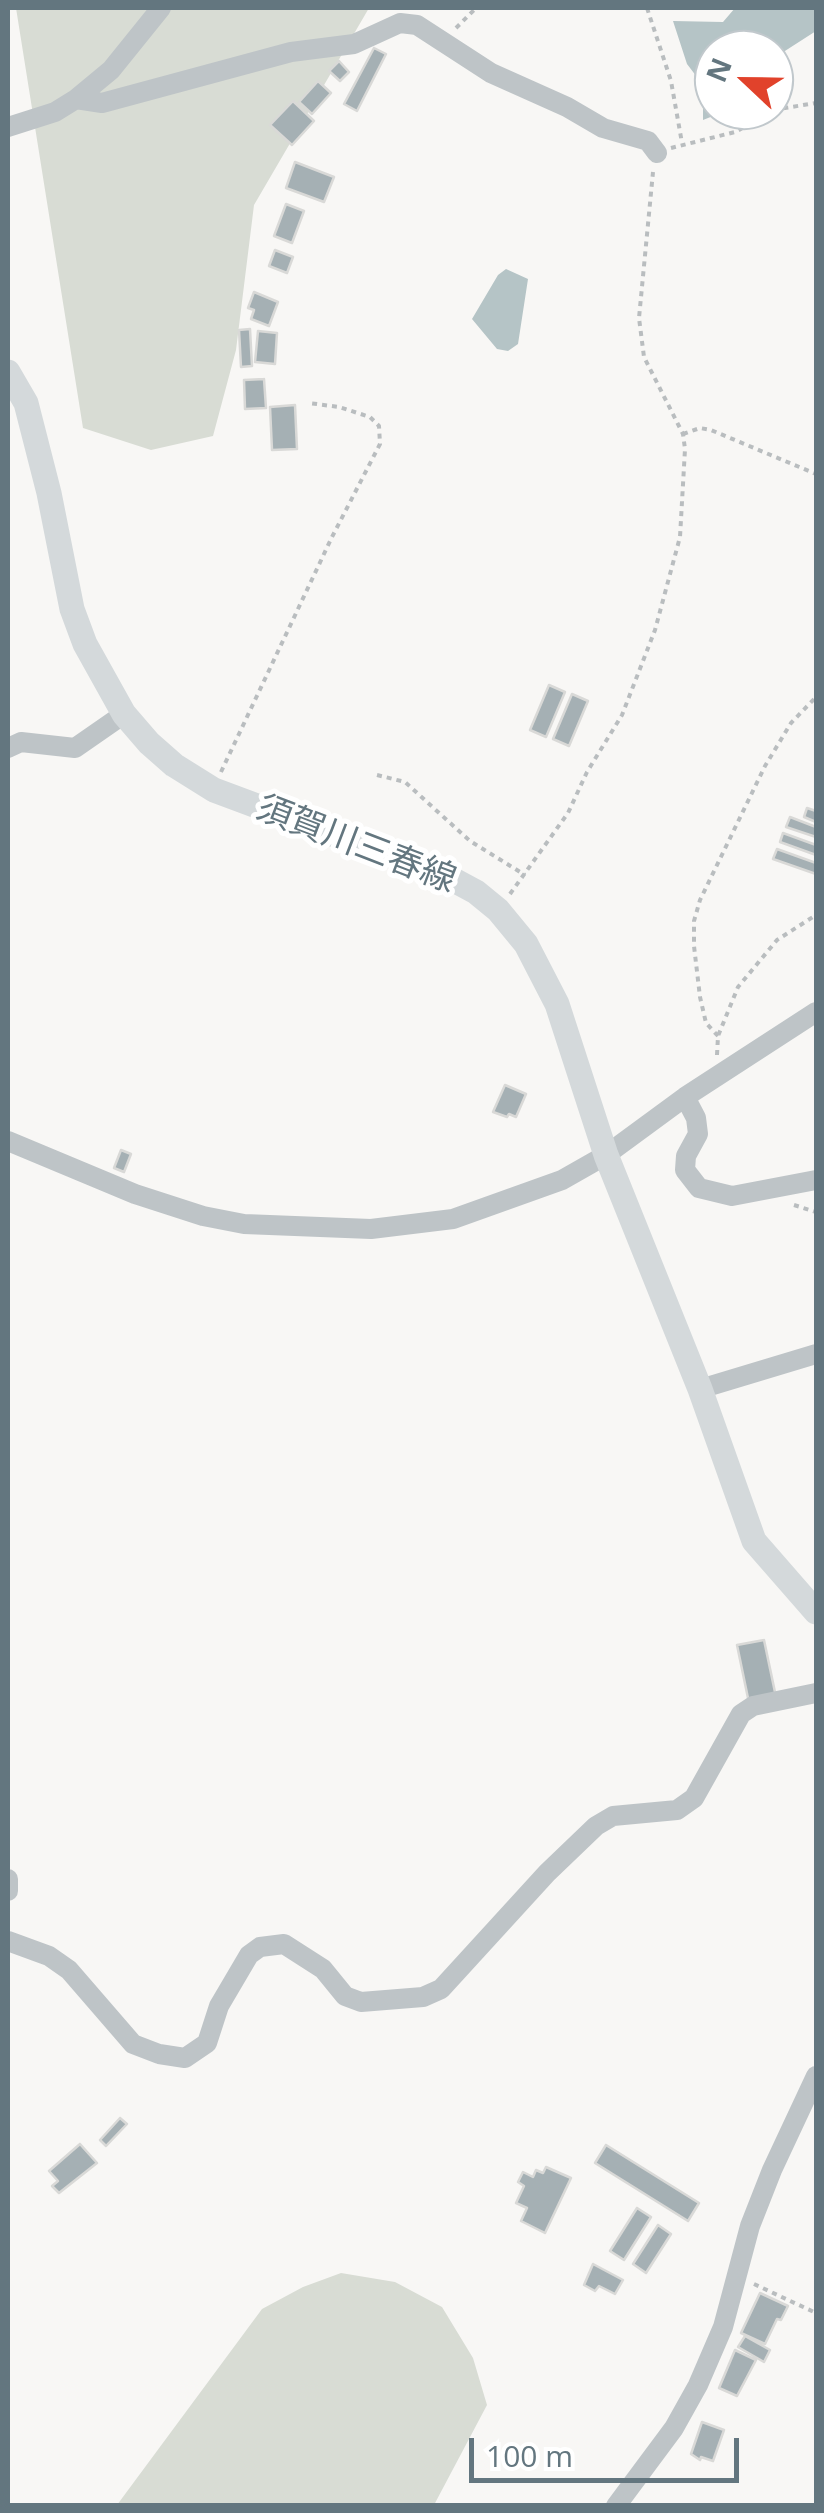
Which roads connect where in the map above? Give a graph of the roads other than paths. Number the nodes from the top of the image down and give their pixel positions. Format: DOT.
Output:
graph roads {
  1 [pos="161,8"];
  2 [pos="76,99"];
  3 [pos="8,127"];
  4 [pos="657,153"];
  5 [pos="8,372"];
  6 [pos="124,714"];
  7 [pos="8,748"];
  8 [pos="816,1012"];
  9 [pos="685,1096"];
  10 [pos="8,1141"];
  11 [pos="606,1155"];
  12 [pos="816,1180"];
  13 [pos="816,1354"];
  14 [pos="700,1390"];
  15 [pos="816,1612"];
  16 [pos="816,1693"];
  17 [pos="8,1879"];
  18 [pos="8,1891"];
  19 [pos="8,1940"];
  20 [pos="816,2076"];
  21 [pos="616,2506"];
  1 -- 2 [label="street"];
  2 -- 3 [label="street"];
  2 -- 4 [label="street"];
  5 -- 6 [label="main road, 須賀川三春線"];
  6 -- 7 [label="street"];
  6 -- 11 [label="main road, 須賀川三春線"];
  8 -- 9 [label="street"];
  9 -- 11 [label="street"];
  9 -- 12 [label="street"];
  10 -- 11 [label="street"];
  11 -- 14 [label="main road, 須賀川三春線"];
  13 -- 14 [label="street"];
  14 -- 15 [label="main road, 須賀川三春線"];
  16 -- 19 [label="street"];
  17 -- 18 [label="street"];
  20 -- 21 [label="street"];
}
